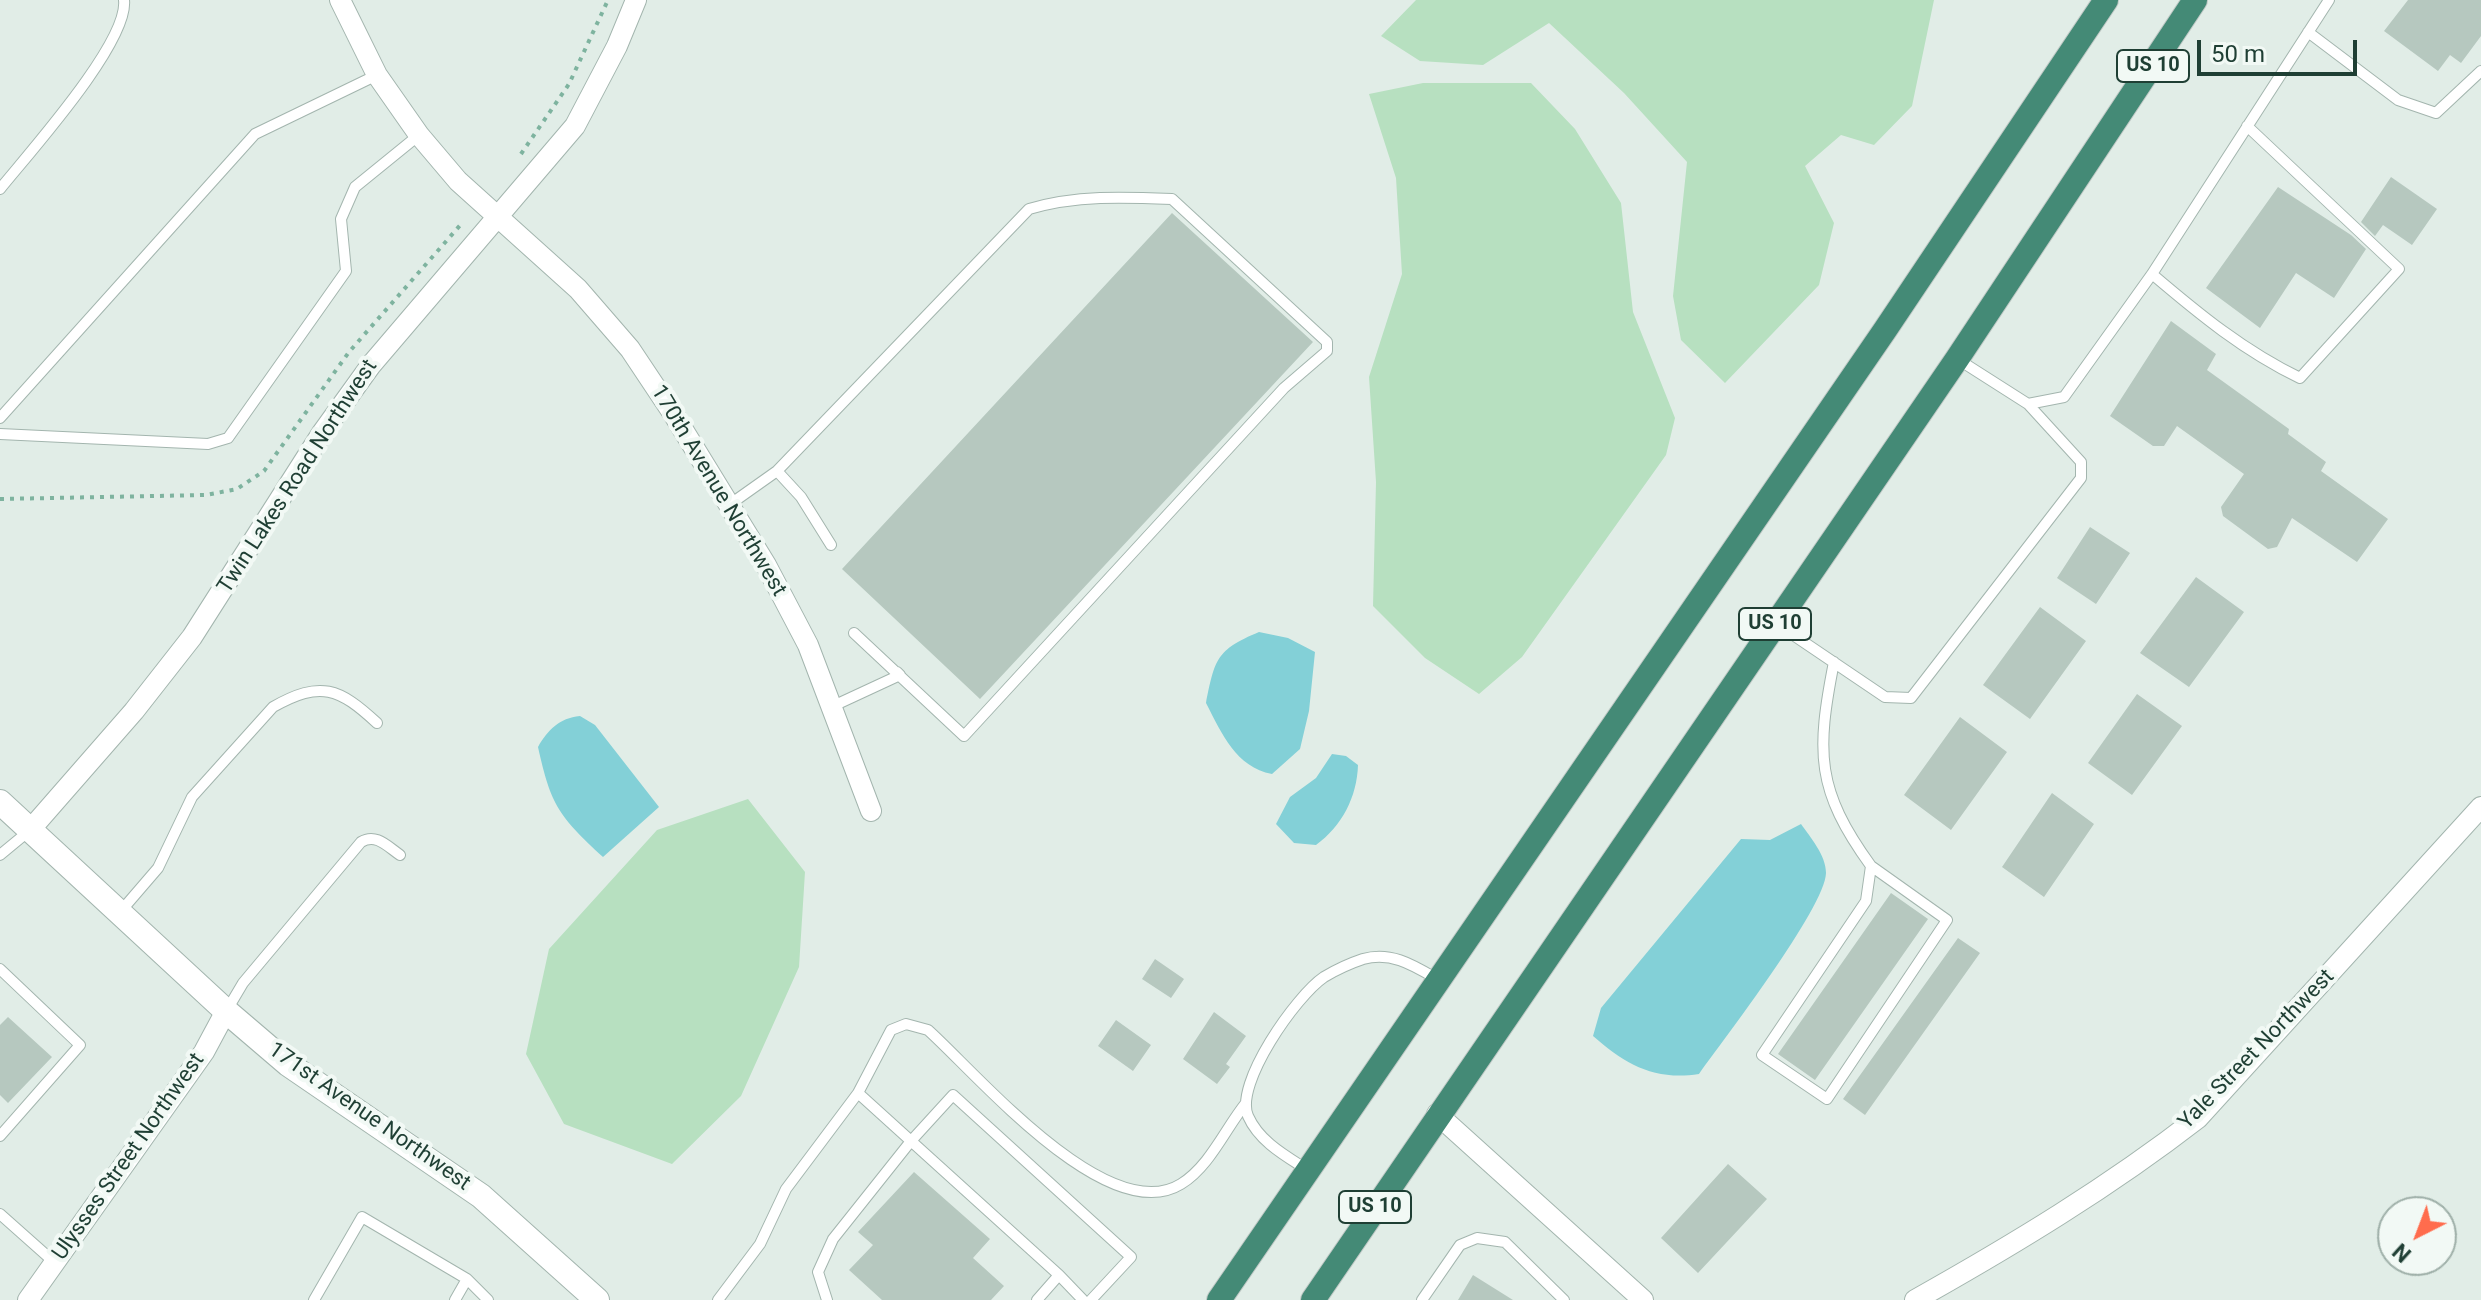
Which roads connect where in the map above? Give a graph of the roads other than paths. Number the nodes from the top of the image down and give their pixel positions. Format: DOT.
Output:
graph roads {
  1 [pos="124,0"];
  2 [pos="340,0"];
  3 [pos="636,0"];
  4 [pos="2106,0"];
  5 [pos="2195,0"];
  6 [pos="2329,0"];
  7 [pos="2308,32"];
  8 [pos="2481,71"];
  9 [pos="377,75"];
  10 [pos="2247,126"];
  11 [pos="419,135"];
  12 [pos="0,189"];
  13 [pos="497,216"];
  14 [pos="2152,274"];
  15 [pos="1957,359"];
  16 [pos="2028,404"];
  17 [pos="0,418"];
  18 [pos="0,434"];
  19 [pos="777,471"];
  20 [pos="729,505"];
  21 [pos="831,545"];
  22 [pos="1776,624"];
  23 [pos="854,633"];
  24 [pos="1834,662"];
  25 [pos="900,675"];
  26 [pos="831,707"];
  27 [pos="377,723"];
  28 [pos="0,802"];
  29 [pos="2481,807"];
  30 [pos="871,811"];
  31 [pos="30,830"];
  32 [pos="0,855"];
  33 [pos="400,855"];
  34 [pos="1871,866"];
  35 [pos="121,911"];
  36 [pos="0,969"];
  37 [pos="1437,979"];
  38 [pos="226,1011"];
  39 [pos="858,1093"];
  40 [pos="1246,1103"];
  41 [pos="1437,1114"];
  42 [pos="0,1136"];
  43 [pos="911,1141"];
  44 [pos="1306,1169"];
  45 [pos="0,1214"];
  46 [pos="54,1262"];
  47 [pos="1059,1275"];
  48 [pos="467,1279"];
  49 [pos="723,1298"];
  50 [pos="28,1300"];
  51 [pos="314,1300"];
  52 [pos="455,1300"];
  53 [pos="488,1300"];
  54 [pos="597,1300"];
  55 [pos="827,1300"];
  56 [pos="1037,1300"];
  57 [pos="1083,1300"];
  58 [pos="1091,1300"];
  59 [pos="1219,1300"];
  60 [pos="1313,1300"];
  61 [pos="1422,1300"];
  62 [pos="1564,1300"];
  63 [pos="1643,1300"];
  64 [pos="1915,1300"];
  1 -- 12 [label="lane"];
  2 -- 9 [label="street, 170th Avenue Northwest"];
  3 -- 13 [label="street, Twin Lakes Road Northwest"];
  4 -- 37 [label="highway"];
  5 -- 15 [label="highway, US 10"];
  6 -- 7 [label="lane"];
  7 -- 8 [label="lane"];
  7 -- 10 [label="lane"];
  9 -- 11 [label="street, 170th Avenue Northwest"];
  9 -- 17 [label="lane"];
  10 -- 14 [label="lane"];
  10 -- 14 [label="lane"];
  11 -- 13 [label="street, 170th Avenue Northwest"];
  11 -- 18 [label="lane"];
  13 -- 20 [label="street, 170th Avenue Northwest"];
  13 -- 31 [label="street, Twin Lakes Road Northwest"];
  14 -- 16 [label="lane"];
  15 -- 16 [label="lane"];
  15 -- 22 [label="highway, US 10"];
  16 -- 24 [label="lane"];
  19 -- 20 [label="lane"];
  19 -- 21 [label="lane"];
  19 -- 25 [label="lane"];
  20 -- 26 [label="street, 170th Avenue Northwest"];
  22 -- 24 [label="lane"];
  22 -- 41 [label="highway, US 10"];
  23 -- 25 [label="lane"];
  24 -- 34 [label="lane"];
  25 -- 26 [label="lane"];
  26 -- 30 [label="street, 170th Avenue Northwest"];
  27 -- 35 [label="lane"];
  28 -- 31 [label="street, 171st Avenue Northwest"];
  29 -- 64 [label="street, Yale Street Northwest"];
  31 -- 32 [label="lane"];
  31 -- 35 [label="street, 171st Avenue Northwest"];
  33 -- 38 [label="lane"];
  34 -- 34 [label="lane"];
  35 -- 38 [label="street, 171st Avenue Northwest"];
  36 -- 42 [label="lane"];
  37 -- 40 [label="lane"];
  37 -- 44 [label="highway"];
  38 -- 46 [label="street, Ulysses Street Northwest"];
  38 -- 54 [label="street, 171st Avenue Northwest"];
  39 -- 40 [label="lane"];
  39 -- 43 [label="lane"];
  39 -- 49 [label="lane"];
  40 -- 44 [label="lane"];
  41 -- 60 [label="highway, US 10"];
  41 -- 63 [label="street"];
  43 -- 47 [label="lane"];
  43 -- 55 [label="lane"];
  43 -- 58 [label="lane"];
  44 -- 59 [label="highway"];
  45 -- 46 [label="lane"];
  46 -- 50 [label="street, Ulysses Street Northwest"];
  47 -- 56 [label="lane"];
  47 -- 57 [label="lane"];
  48 -- 51 [label="lane"];
  48 -- 52 [label="lane"];
  48 -- 53 [label="lane"];
  61 -- 62 [label="lane"];
}
